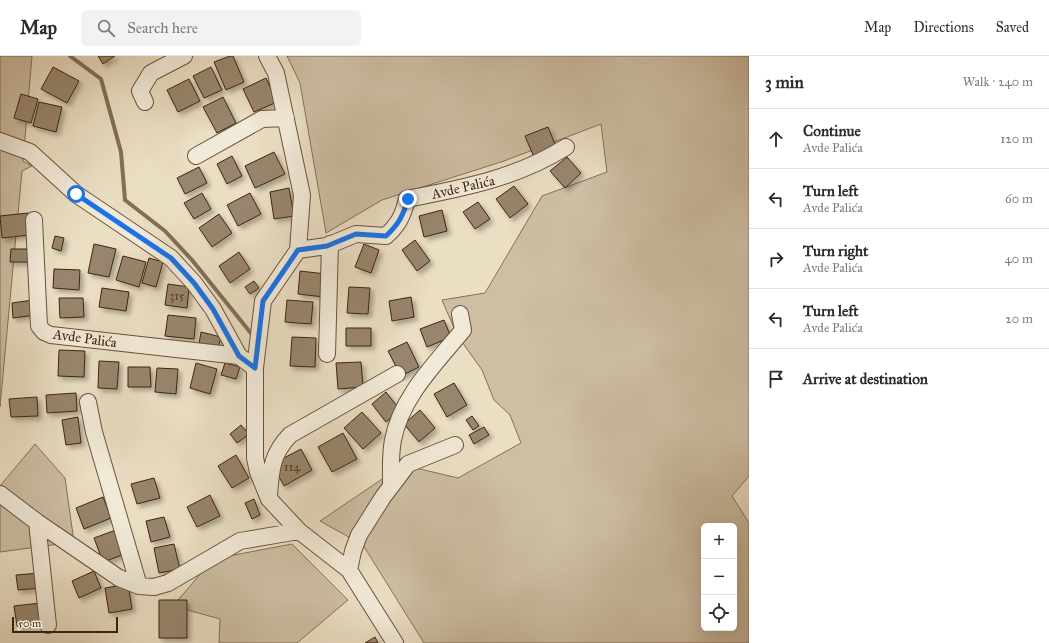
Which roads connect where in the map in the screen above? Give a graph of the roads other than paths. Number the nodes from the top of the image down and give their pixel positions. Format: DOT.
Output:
graph roads {
  1 [pos="184,56"];
  2 [pos="267,56"];
  3 [pos="145,102"];
  4 [pos="286,118"];
  5 [pos="0,141"];
  6 [pos="566,147"];
  7 [pos="196,156"];
  8 [pos="34,220"];
  9 [pos="330,244"];
  10 [pos="298,250"];
  11 [pos="460,314"];
  12 [pos="327,354"];
  13 [pos="239,356"];
  14 [pos="255,368"];
  15 [pos="397,374"];
  16 [pos="88,402"];
  17 [pos="455,445"];
  18 [pos="391,486"];
  19 [pos="0,494"];
  20 [pos="269,499"];
  21 [pos="37,522"];
  22 [pos="299,530"];
  23 [pos="348,570"];
  24 [pos="139,586"];
  25 [pos="48,625"];
  26 [pos="395,643"];
  1 -- 3 [label="street"];
  2 -- 4 [label="street"];
  4 -- 7 [label="street"];
  4 -- 10 [label="street"];
  5 -- 13 [label="street"];
  6 -- 9 [label="street, Avde Palića"];
  8 -- 13 [label="street, Avde Palića"];
  9 -- 10 [label="street, Avde Palića"];
  9 -- 12 [label="street"];
  10 -- 14 [label="street"];
  11 -- 18 [label="street"];
  13 -- 14 [label="street"];
  14 -- 20 [label="street"];
  15 -- 20 [label="street"];
  16 -- 24 [label="street"];
  17 -- 18 [label="street"];
  18 -- 23 [label="street"];
  19 -- 21 [label="street"];
  20 -- 22 [label="street"];
  21 -- 24 [label="street"];
  21 -- 25 [label="street"];
  22 -- 23 [label="street"];
  22 -- 24 [label="street"];
  23 -- 26 [label="street"];
}
